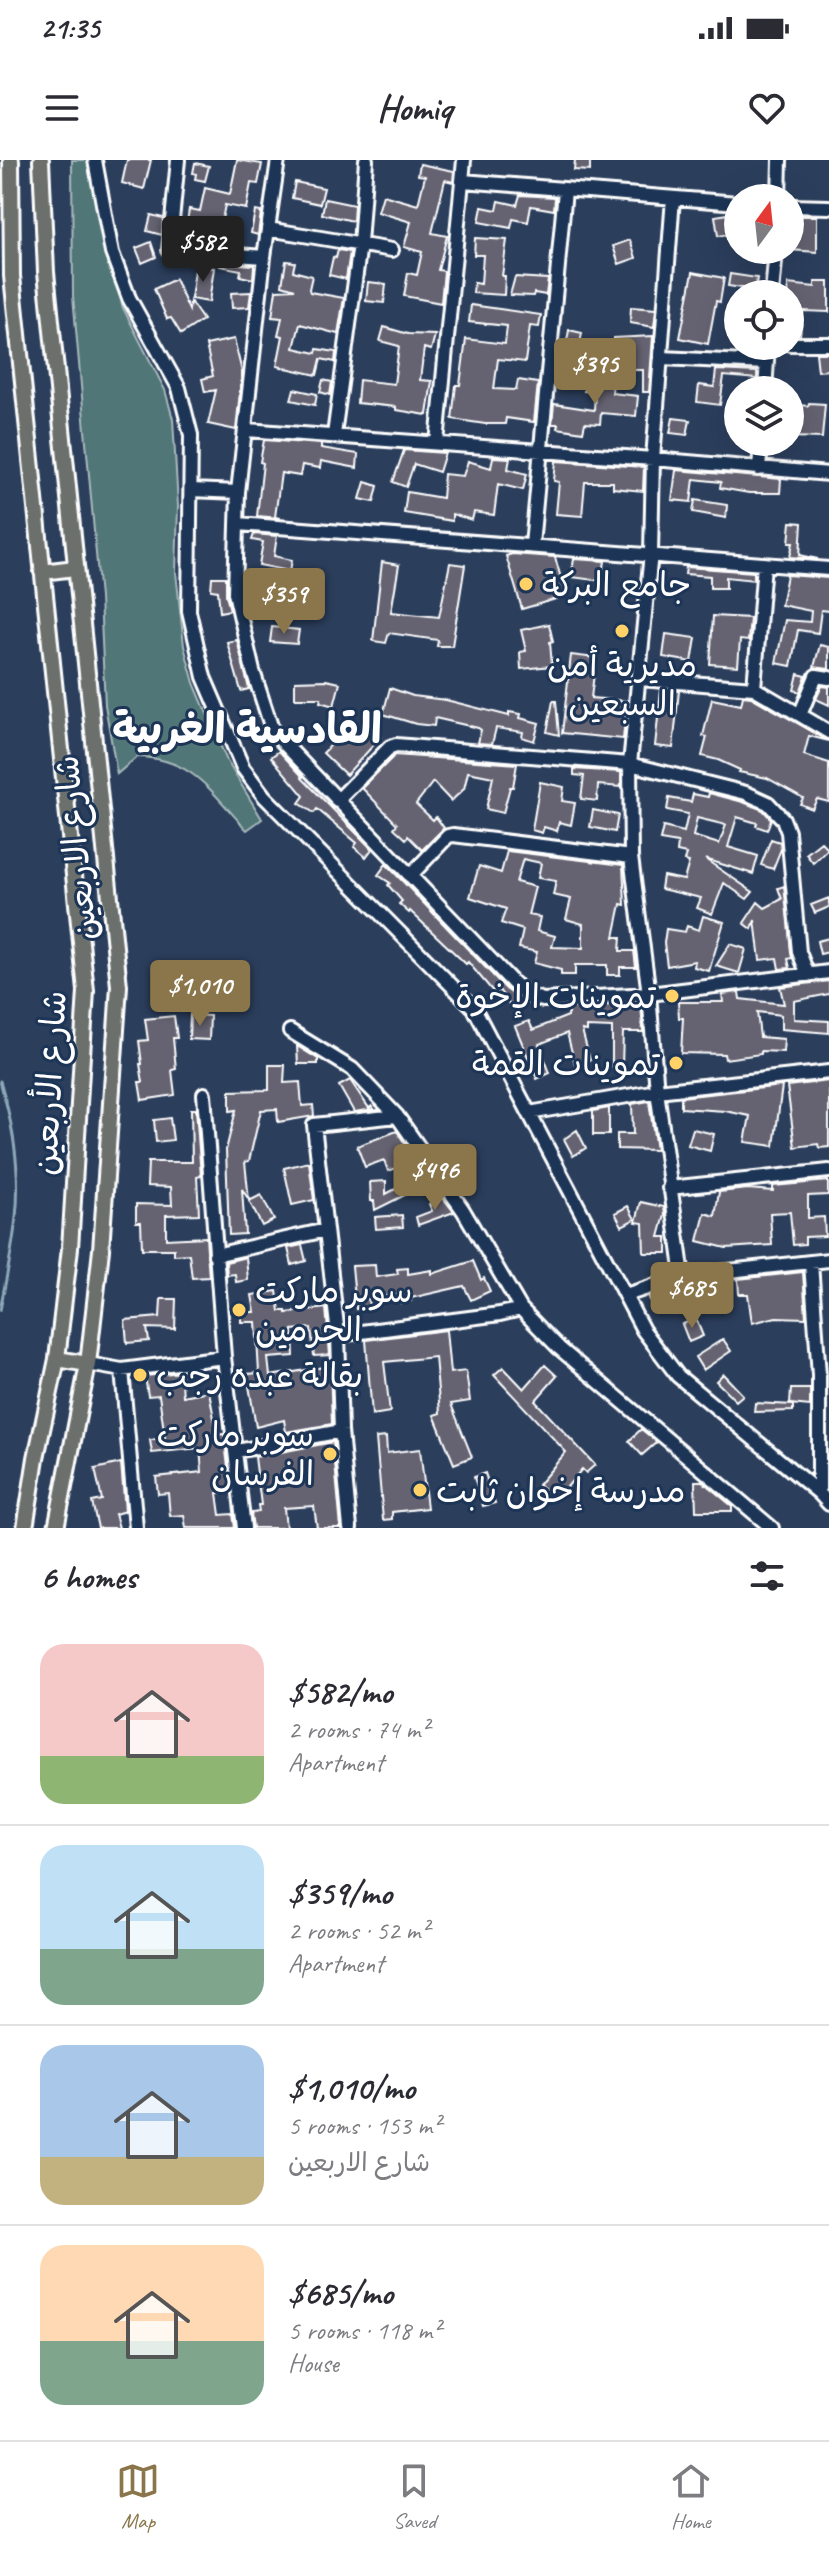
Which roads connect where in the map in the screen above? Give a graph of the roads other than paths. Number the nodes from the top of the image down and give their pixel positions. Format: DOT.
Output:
graph roads {
  1 [pos="11,160"];
  2 [pos="41,160"];
  3 [pos="95,160"];
  4 [pos="178,160"];
  5 [pos="278,160"];
  6 [pos="366,160"];
  7 [pos="464,160"];
  8 [pos="780,160"];
  9 [pos="463,181"];
  10 [pos="779,184"];
  11 [pos="565,190"];
  12 [pos="673,198"];
  13 [pos="724,202"];
  14 [pos="804,206"];
  15 [pos="829,207"];
  16 [pos="268,229"];
  17 [pos="360,244"];
  18 [pos="392,250"];
  19 [pos="264,257"];
  20 [pos="804,344"];
  21 [pos="829,344"];
  22 [pos="662,358"];
  23 [pos="767,360"];
  24 [pos="767,363"];
  25 [pos="766,376"];
  26 [pos="246,430"];
  27 [pos="334,435"];
  28 [pos="437,443"];
  29 [pos="541,450"];
  30 [pos="760,456"];
  31 [pos="653,459"];
  32 [pos="759,469"];
  33 [pos="829,474"];
  34 [pos="191,490"];
  35 [pos="238,492"];
  36 [pos="238,524"];
  37 [pos="532,545"];
  38 [pos="651,553"];
  39 [pos="764,564"];
  40 [pos="75,568"];
  41 [pos="829,569"];
  42 [pos="42,572"];
  43 [pos="829,678"];
  44 [pos="640,679"];
  45 [pos="754,688"];
  46 [pos="800,715"];
  47 [pos="829,732"];
  48 [pos="630,764"];
  49 [pos="337,801"];
  50 [pos="631,857"];
  51 [pos="410,876"];
  52 [pos="829,972"];
  53 [pos="808,975"];
  54 [pos="649,994"];
  55 [pos="290,1031"];
  56 [pos="829,1072"];
  57 [pos="657,1091"];
  58 [pos="204,1094"];
  59 [pos="529,1113"];
  60 [pos="397,1116"];
  61 [pos="829,1171"];
  62 [pos="669,1188"];
  63 [pos="326,1230"];
  64 [pos="215,1255"];
  65 [pos="829,1260"];
  66 [pos="811,1263"];
  67 [pos="683,1276"];
  68 [pos="626,1295"];
  69 [pos="521,1309"];
  70 [pos="338,1335"];
  71 [pos="224,1357"];
  72 [pos="57,1359"];
  73 [pos="88,1364"];
  74 [pos="122,1370"];
  75 [pos="824,1420"];
  76 [pos="341,1431"];
  77 [pos="237,1451"];
  78 [pos="819,1493"];
  79 [pos="829,1504"];
  80 [pos="25,1528"];
  81 [pos="56,1528"];
  82 [pos="136,1528"];
  83 [pos="244,1528"];
  84 [pos="350,1528"];
  85 [pos="772,1528"];
  1 -- 42 [label="main road, شارع الأربعين"];
  2 -- 40 [label="main road, شارع الاربعين"];
  3 -- 34 [label="street"];
  4 -- 19 [label="street"];
  5 -- 16 [label="street"];
  6 -- 17 [label="street"];
  7 -- 9 [label="street"];
  8 -- 10 [label="street"];
  9 -- 11 [label="street"];
  9 -- 28 [label="street"];
  11 -- 12 [label="street"];
  11 -- 29 [label="street"];
  12 -- 13 [label="street"];
  12 -- 22 [label="street"];
  14 -- 15 [label="street"];
  16 -- 17 [label="street"];
  16 -- 19 [label="street"];
  17 -- 18 [label="street"];
  17 -- 27 [label="street"];
  19 -- 26 [label="street"];
  20 -- 21 [label="street"];
  22 -- 24 [label="street"];
  22 -- 31 [label="street"];
  23 -- 24 [label="street"];
  24 -- 25 [label="street"];
  26 -- 27 [label="street"];
  26 -- 35 [label="street"];
  27 -- 28 [label="street"];
  28 -- 29 [label="street"];
  29 -- 31 [label="street"];
  29 -- 37 [label="street"];
  30 -- 32 [label="street"];
  31 -- 32 [label="street"];
  31 -- 38 [label="street"];
  32 -- 33 [label="street"];
  34 -- 35 [label="street"];
  34 -- 59 [label="street"];
  35 -- 36 [label="street"];
  36 -- 37 [label="street"];
  36 -- 49 [label="street"];
  37 -- 38 [label="street"];
  38 -- 39 [label="street"];
  38 -- 44 [label="street"];
  39 -- 41 [label="street"];
  39 -- 45 [label="street"];
  40 -- 42 [label="main road"];
  40 -- 73 [label="main road, شارع الاربعين"];
  42 -- 72 [label="main road, شارع الأربعين"];
  43 -- 46 [label="street"];
  44 -- 45 [label="street"];
  44 -- 48 [label="street"];
  45 -- 46 [label="street"];
  46 -- 47 [label="street"];
  48 -- 49 [label="street"];
  48 -- 50 [label="street"];
  48 -- 53 [label="street"];
  49 -- 51 [label="street"];
  50 -- 51 [label="street"];
  50 -- 54 [label="street"];
  51 -- 54 [label="street"];
  52 -- 53 [label="street"];
  53 -- 54 [label="street"];
  54 -- 57 [label="street"];
  55 -- 60 [label="street"];
  56 -- 57 [label="street"];
  57 -- 59 [label="street"];
  57 -- 62 [label="street"];
  58 -- 64 [label="street"];
  59 -- 68 [label="street"];
  60 -- 63 [label="street"];
  60 -- 69 [label="street"];
  61 -- 62 [label="street"];
  62 -- 67 [label="street"];
  63 -- 64 [label="street"];
  63 -- 70 [label="street"];
  64 -- 71 [label="street"];
  65 -- 66 [label="street"];
  66 -- 67 [label="street"];
  66 -- 75 [label="street"];
  67 -- 68 [label="street"];
  68 -- 78 [label="street"];
  69 -- 70 [label="street"];
  69 -- 85 [label="street"];
  70 -- 76 [label="street"];
  71 -- 74 [label="street"];
  71 -- 77 [label="street"];
  72 -- 73 [label="main road"];
  72 -- 80 [label="main road, شارع الأربعين"];
  73 -- 74 [label="street"];
  73 -- 81 [label="main road, شارع الاربعين"];
  74 -- 82 [label="street"];
  75 -- 78 [label="street"];
  76 -- 77 [label="street"];
  76 -- 84 [label="street"];
  77 -- 83 [label="street"];
  78 -- 79 [label="street"];
}
